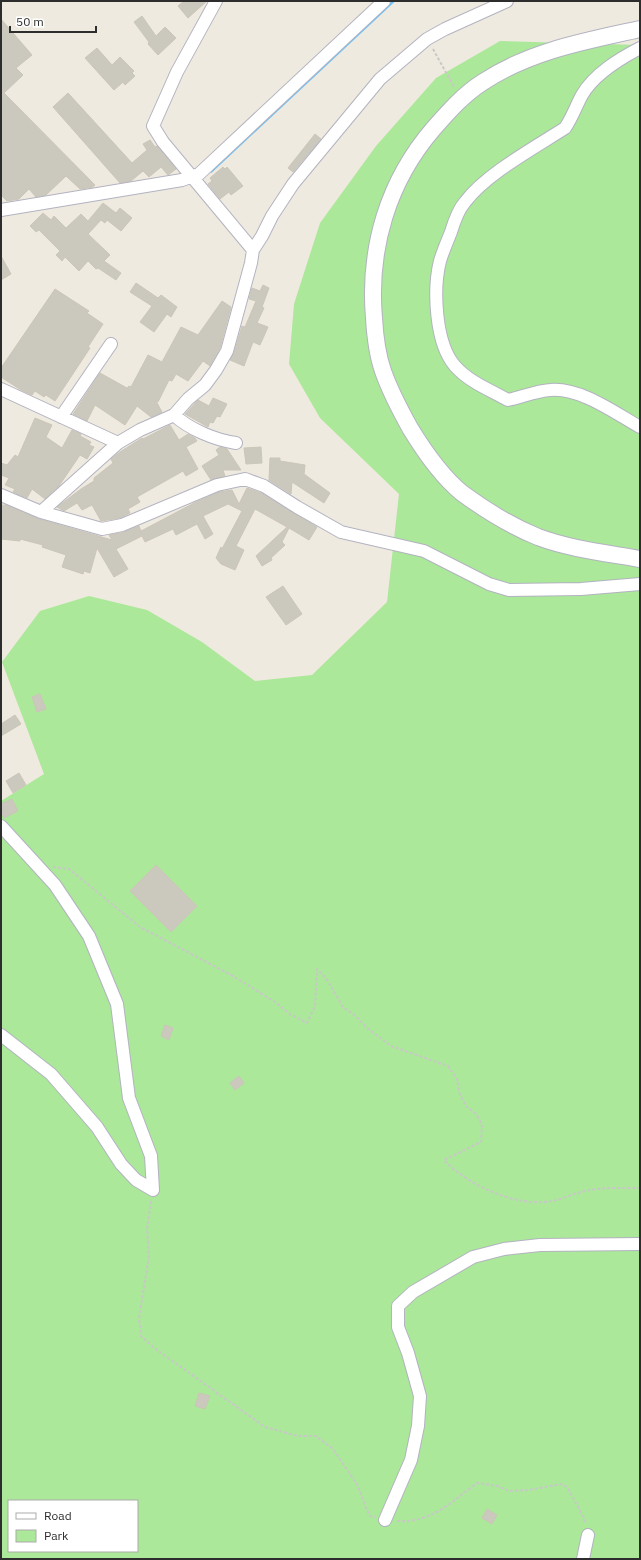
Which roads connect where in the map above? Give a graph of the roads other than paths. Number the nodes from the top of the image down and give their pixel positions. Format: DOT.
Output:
graph roads {
  1 [pos="216,1"];
  2 [pos="384,1"];
  3 [pos="507,1"];
  4 [pos="640,29"];
  5 [pos="640,48"];
  6 [pos="194,180"];
  7 [pos="1,210"];
  8 [pos="253,250"];
  9 [pos="111,344"];
  10 [pos="1,389"];
  11 [pos="174,415"];
  12 [pos="61,417"];
  13 [pos="640,427"];
  14 [pos="118,443"];
  15 [pos="236,443"];
  16 [pos="1,495"];
  17 [pos="41,512"];
  18 [pos="640,559"];
  19 [pos="640,584"];
  20 [pos="1,826"];
  21 [pos="1,1035"];
  22 [pos="640,1244"];
  23 [pos="384,1520"];
  24 [pos="588,1535"];
  25 [pos="583,1559"];
  1 -- 6 [label="street"];
  2 -- 6 [label="street"];
  3 -- 8 [label="street"];
  4 -- 18 [label="street"];
  5 -- 13 [label="street"];
  6 -- 7 [label="street"];
  6 -- 8 [label="street"];
  8 -- 11 [label="street"];
  9 -- 12 [label="street"];
  10 -- 12 [label="street"];
  11 -- 14 [label="street"];
  11 -- 15 [label="street"];
  12 -- 14 [label="street"];
  14 -- 17 [label="street"];
  16 -- 17 [label="street"];
  17 -- 19 [label="street"];
  20 -- 21 [label="street"];
  22 -- 23 [label="street"];
  24 -- 25 [label="street"];
}
